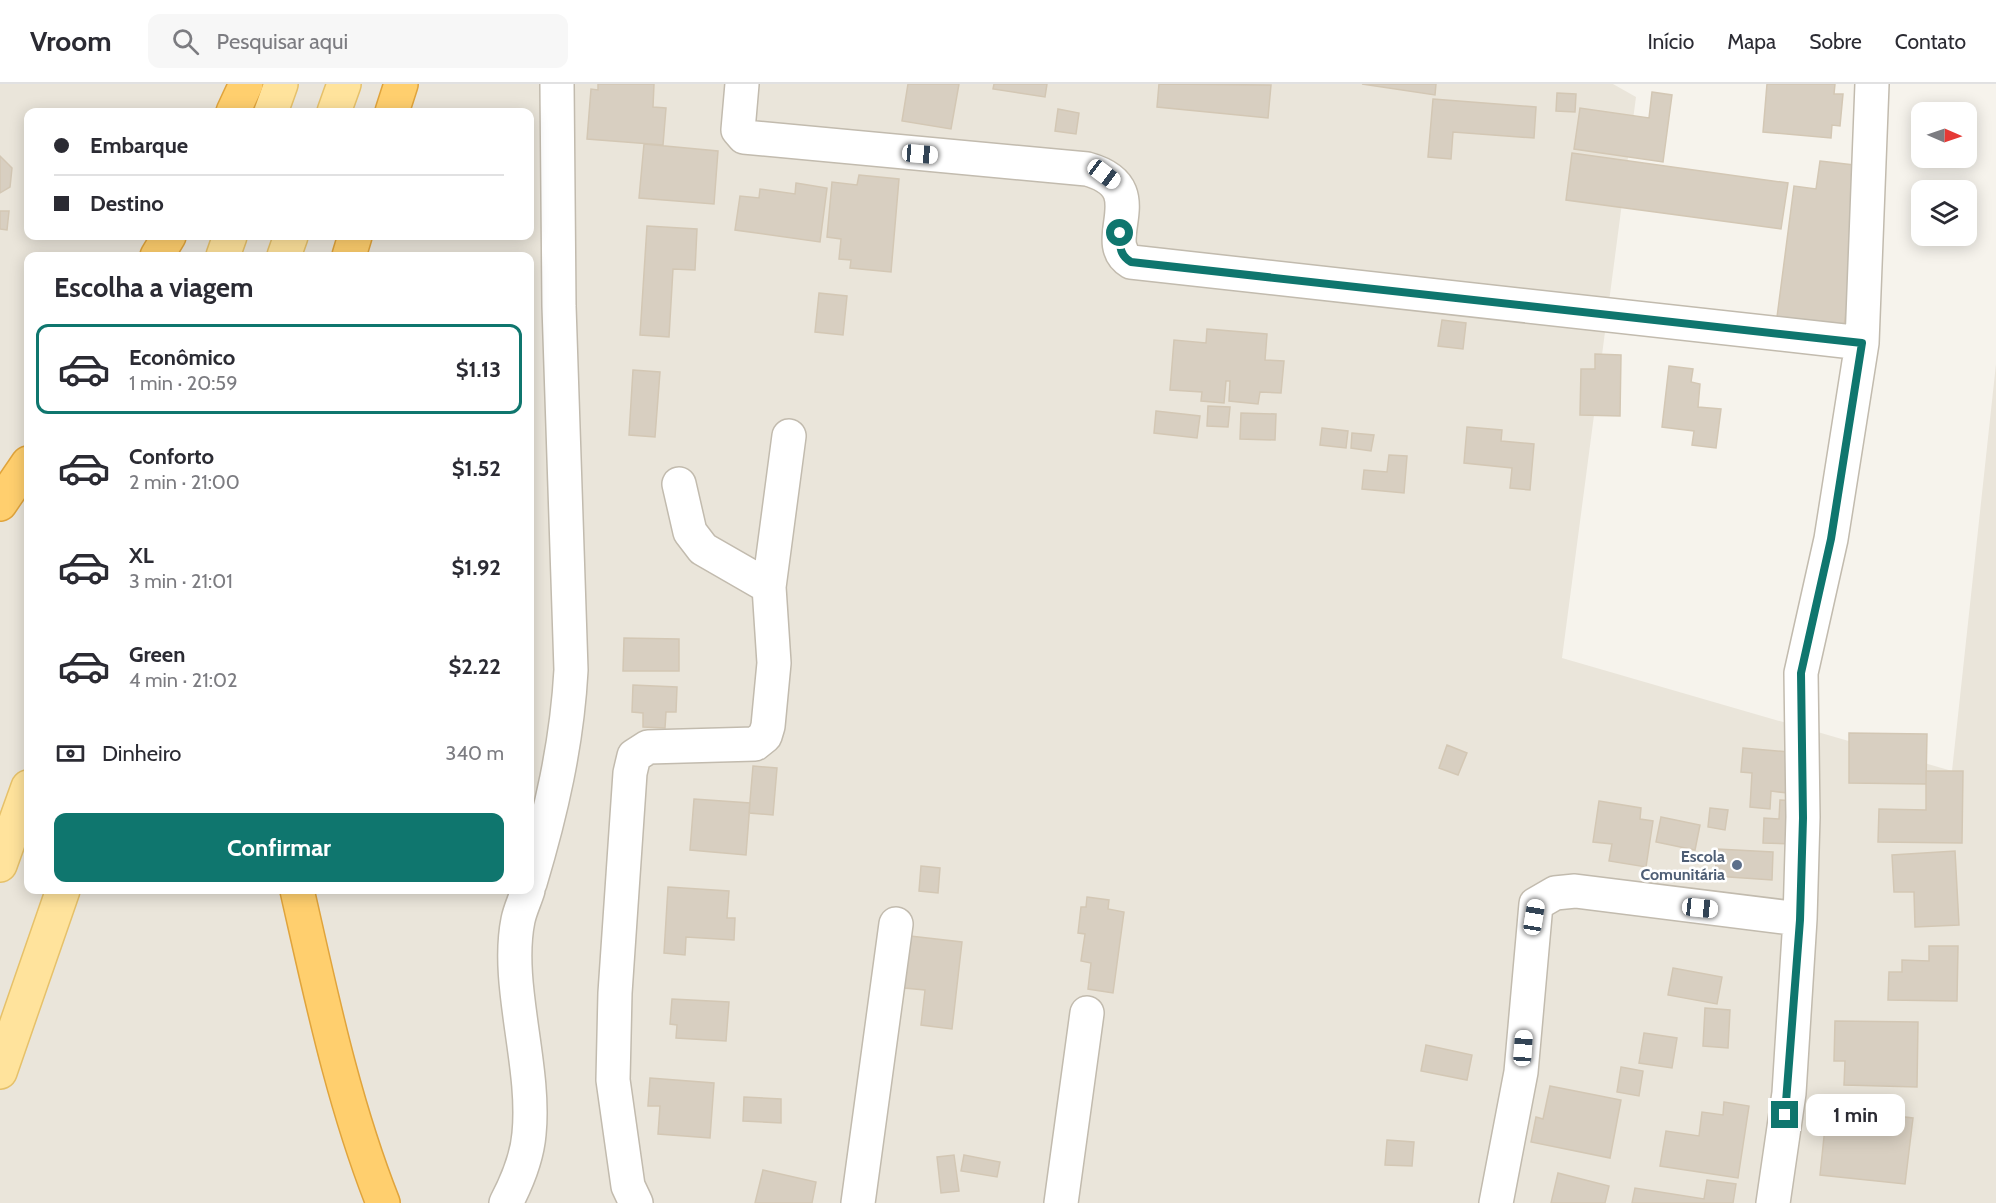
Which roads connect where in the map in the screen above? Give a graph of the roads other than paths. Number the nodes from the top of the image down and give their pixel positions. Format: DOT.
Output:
graph roads {
  1 [pos="246,84"];
  2 [pos="281,84"];
  3 [pos="344,84"];
  4 [pos="401,84"];
  5 [pos="557,84"];
  6 [pos="742,84"];
  7 [pos="1872,84"];
  8 [pos="236,108"];
  9 [pos="272,108"];
  10 [pos="335,108"];
  11 [pos="393,108"];
  12 [pos="1862,343"];
  13 [pos="789,436"];
  14 [pos="24,469"];
  15 [pos="679,484"];
  16 [pos="0,504"];
  17 [pos="769,587"];
  18 [pos="24,798"];
  19 [pos="0,865"];
  20 [pos="534,868"];
  21 [pos="62,894"];
  22 [pos="298,894"];
  23 [pos="527,894"];
  24 [pos="1800,920"];
  25 [pos="896,924"];
  26 [pos="1087,1013"];
  27 [pos="0,1072"];
  28 [pos="383,1203"];
  29 [pos="506,1203"];
  30 [pos="636,1203"];
  31 [pos="858,1203"];
  32 [pos="1061,1203"];
  33 [pos="1496,1203"];
  34 [pos="1773,1203"];
  1 -- 8 [label="highway"];
  2 -- 9 [label="main road"];
  3 -- 10 [label="main road"];
  4 -- 11 [label="highway"];
  5 -- 20 [label="street"];
  6 -- 12 [label="street"];
  7 -- 12 [label="street"];
  12 -- 24 [label="street"];
  13 -- 17 [label="street"];
  14 -- 16 [label="highway"];
  15 -- 17 [label="street"];
  17 -- 30 [label="street"];
  18 -- 19 [label="main road"];
  21 -- 27 [label="main road"];
  22 -- 28 [label="highway"];
  23 -- 29 [label="street"];
  24 -- 33 [label="street"];
  24 -- 34 [label="street"];
  25 -- 31 [label="street"];
  26 -- 32 [label="street"];
}
